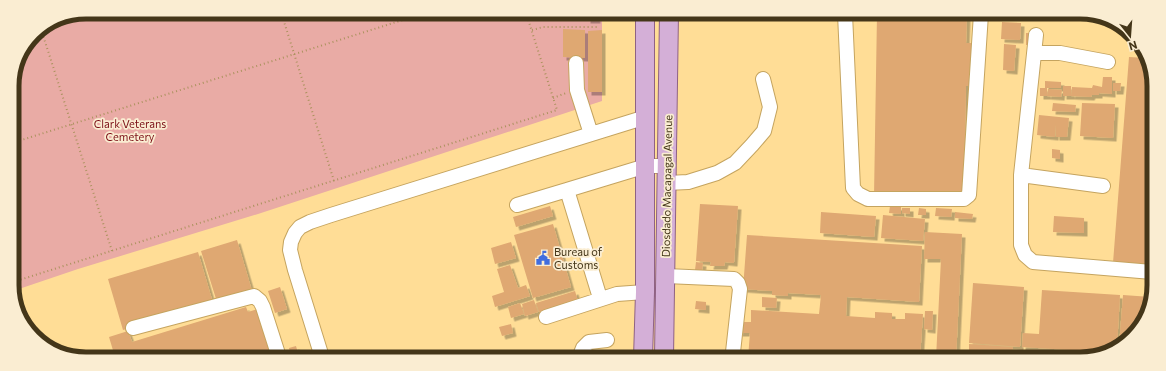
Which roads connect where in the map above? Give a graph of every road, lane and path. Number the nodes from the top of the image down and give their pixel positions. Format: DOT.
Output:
graph roads {
  1 [pos="283,19"];
  2 [pos="406,19"];
  3 [pos="528,19"];
  4 [pos="646,19"];
  5 [pos="669,19"];
  6 [pos="845,19"];
  7 [pos="981,19"];
  8 [pos="598,27"];
  9 [pos="531,30"];
  10 [pos="43,35"];
  11 [pos="1036,35"];
  12 [pos="1034,53"];
  13 [pos="294,54"];
  14 [pos="1108,62"];
  15 [pos="576,63"];
  16 [pos="763,79"];
  17 [pos="646,116"];
  18 [pos="71,124"];
  19 [pos="591,134"];
  20 [pos="19,141"];
  21 [pos="646,166"];
  22 [pos="667,174"];
  23 [pos="1021,175"];
  24 [pos="334,181"];
  25 [pos="1103,186"];
  26 [pos="567,190"];
  27 [pos="517,205"];
  28 [pos="112,251"];
  29 [pos="1147,272"];
  30 [pos="666,276"];
  31 [pos="19,280"];
  32 [pos="645,292"];
  33 [pos="600,298"];
  34 [pos="546,317"];
  35 [pos="133,328"];
  36 [pos="607,340"];
  37 [pos="277,352"];
  38 [pos="320,352"];
  39 [pos="581,352"];
  40 [pos="643,352"];
  41 [pos="664,352"];
  42 [pos="733,352"];
  1 -- 13 [label="path"];
  2 -- 13 [label="path"];
  3 -- 9 [label="path"];
  4 -- 17 [label="main road, Diosdado Macapagal Avenue"];
  5 -- 22 [label="main road, Diosdado Macapagal Avenue"];
  6 -- 7 [label="street"];
  8 -- 9 [label="path"];
  9 -- 24 [label="path"];
  10 -- 18 [label="path"];
  11 -- 12 [label="street"];
  12 -- 14 [label="street"];
  12 -- 23 [label="street"];
  13 -- 18 [label="path"];
  13 -- 24 [label="path"];
  15 -- 19 [label="street"];
  16 -- 22 [label="street"];
  17 -- 19 [label="street"];
  17 -- 21 [label="main road, Diosdado Macapagal Avenue"];
  18 -- 20 [label="path"];
  18 -- 28 [label="path"];
  19 -- 38 [label="street"];
  21 -- 22 [label="street"];
  21 -- 26 [label="street"];
  21 -- 32 [label="main road, Diosdado Macapagal Avenue"];
  22 -- 30 [label="main road, Diosdado Macapagal Avenue"];
  23 -- 25 [label="street"];
  23 -- 29 [label="street"];
  24 -- 28 [label="path"];
  26 -- 27 [label="street"];
  26 -- 33 [label="street"];
  28 -- 31 [label="path"];
  30 -- 41 [label="main road, Diosdado Macapagal Avenue"];
  30 -- 42 [label="street"];
  32 -- 33 [label="street"];
  32 -- 40 [label="main road, Diosdado Macapagal Avenue"];
  33 -- 34 [label="street"];
  35 -- 37 [label="street"];
  36 -- 39 [label="street"];
}
